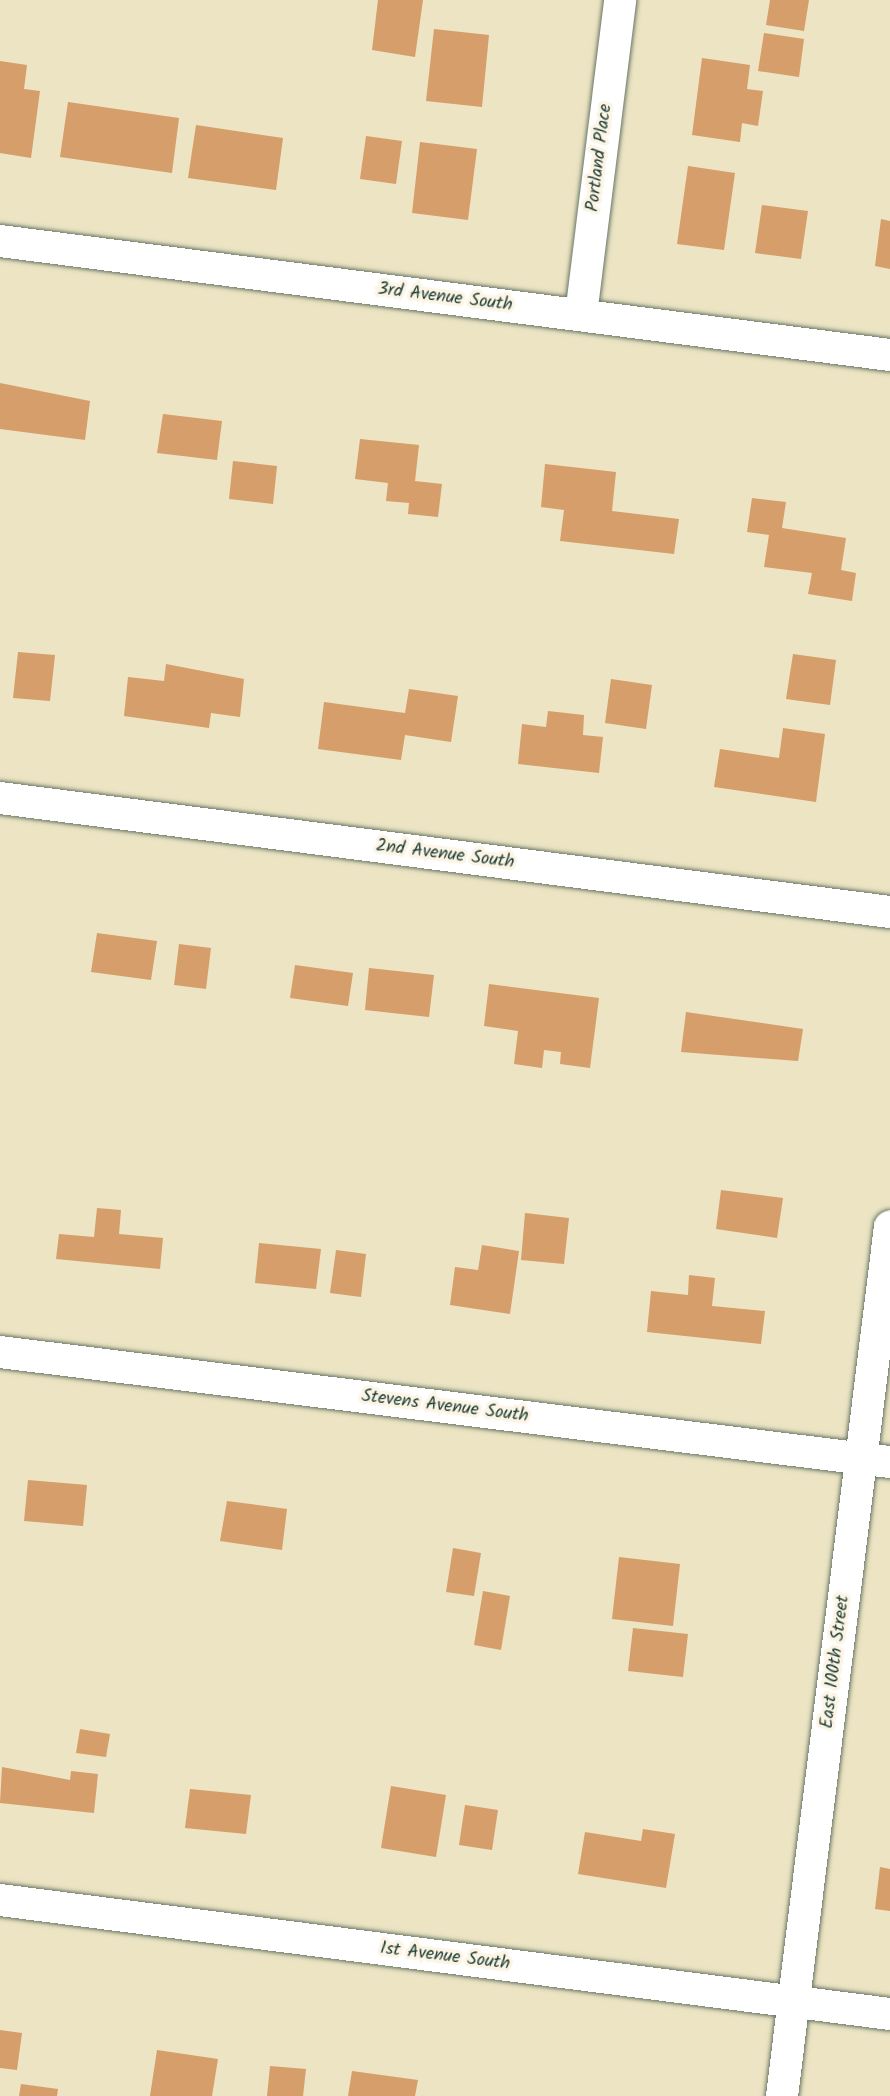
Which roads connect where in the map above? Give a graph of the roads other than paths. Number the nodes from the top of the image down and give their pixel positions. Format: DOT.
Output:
graph roads {
  1 [pos="620,0"];
  2 [pos="0,241"];
  3 [pos="581,315"];
  4 [pos="890,355"];
  5 [pos="0,798"];
  6 [pos="890,912"];
  7 [pos="890,1227"];
  8 [pos="0,1352"];
  9 [pos="876,1460"];
  10 [pos="0,1900"];
  11 [pos="794,2001"];
  12 [pos="890,2014"];
  13 [pos="782,2096"];
  1 -- 3 [label="street, Portland Place"];
  2 -- 3 [label="street, 3rd Avenue South"];
  3 -- 4 [label="street, 3rd Avenue South"];
  5 -- 6 [label="street, 2nd Avenue South"];
  7 -- 9 [label="street, East 100th Street"];
  8 -- 9 [label="street, Stevens Avenue South"];
  9 -- 11 [label="street, East 100th Street"];
  10 -- 11 [label="street, 1st Avenue South"];
  11 -- 12 [label="street, 1st Avenue South"];
  11 -- 13 [label="street, East 100th Street"];
}
